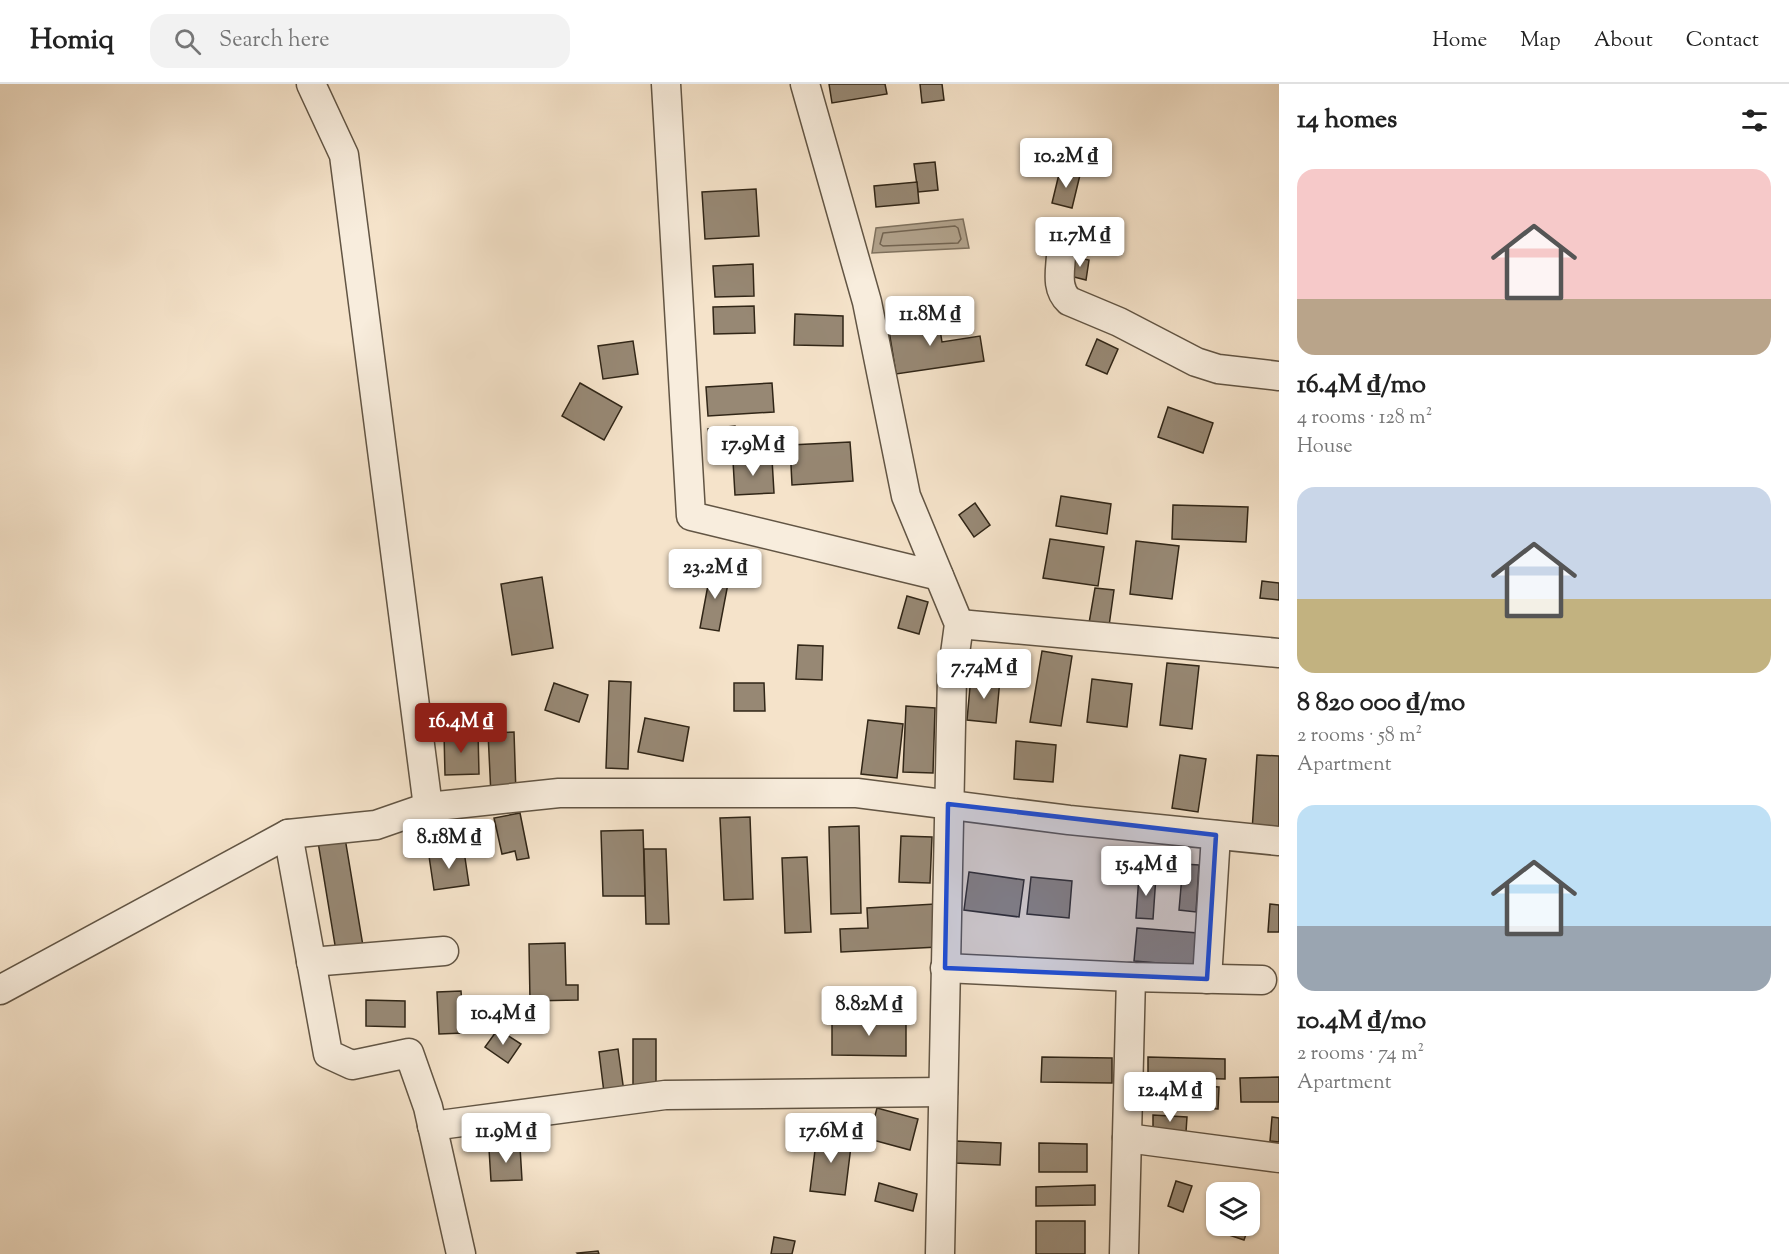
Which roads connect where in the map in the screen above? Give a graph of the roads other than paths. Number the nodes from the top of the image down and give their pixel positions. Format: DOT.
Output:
graph roads {
  1 [pos="311,84"];
  2 [pos="666,84"];
  3 [pos="806,84"];
  4 [pos="1061,256"];
  5 [pos="1279,376"];
  6 [pos="939,576"];
  7 [pos="959,624"];
  8 [pos="1279,654"];
  9 [pos="948,804"];
  10 [pos="428,807"];
  11 [pos="288,834"];
  12 [pos="1216,835"];
  13 [pos="1279,841"];
  14 [pos="444,951"];
  15 [pos="311,962"];
  16 [pos="945,968"];
  17 [pos="1131,977"];
  18 [pos="1207,979"];
  19 [pos="1262,980"];
  20 [pos="0,990"];
  21 [pos="943,1092"];
  22 [pos="432,1126"];
  23 [pos="1127,1138"];
  24 [pos="1279,1158"];
  25 [pos="461,1254"];
  26 [pos="940,1254"];
  27 [pos="1124,1254"];
  1 -- 10 [label="street"];
  2 -- 6 [label="street"];
  3 -- 6 [label="street"];
  4 -- 5 [label="street"];
  6 -- 7 [label="street"];
  7 -- 8 [label="street"];
  7 -- 9 [label="street"];
  9 -- 10 [label="street"];
  9 -- 12 [label="street"];
  9 -- 16 [label="street"];
  10 -- 11 [label="street"];
  11 -- 15 [label="street"];
  11 -- 20 [label="street"];
  12 -- 13 [label="street"];
  12 -- 18 [label="street"];
  14 -- 15 [label="street"];
  15 -- 22 [label="street"];
  16 -- 17 [label="street"];
  16 -- 21 [label="street"];
  17 -- 18 [label="street"];
  17 -- 23 [label="street"];
  18 -- 19 [label="street"];
  21 -- 22 [label="street"];
  21 -- 26 [label="street"];
  22 -- 25 [label="street"];
  23 -- 24 [label="street"];
  23 -- 27 [label="street"];
}
